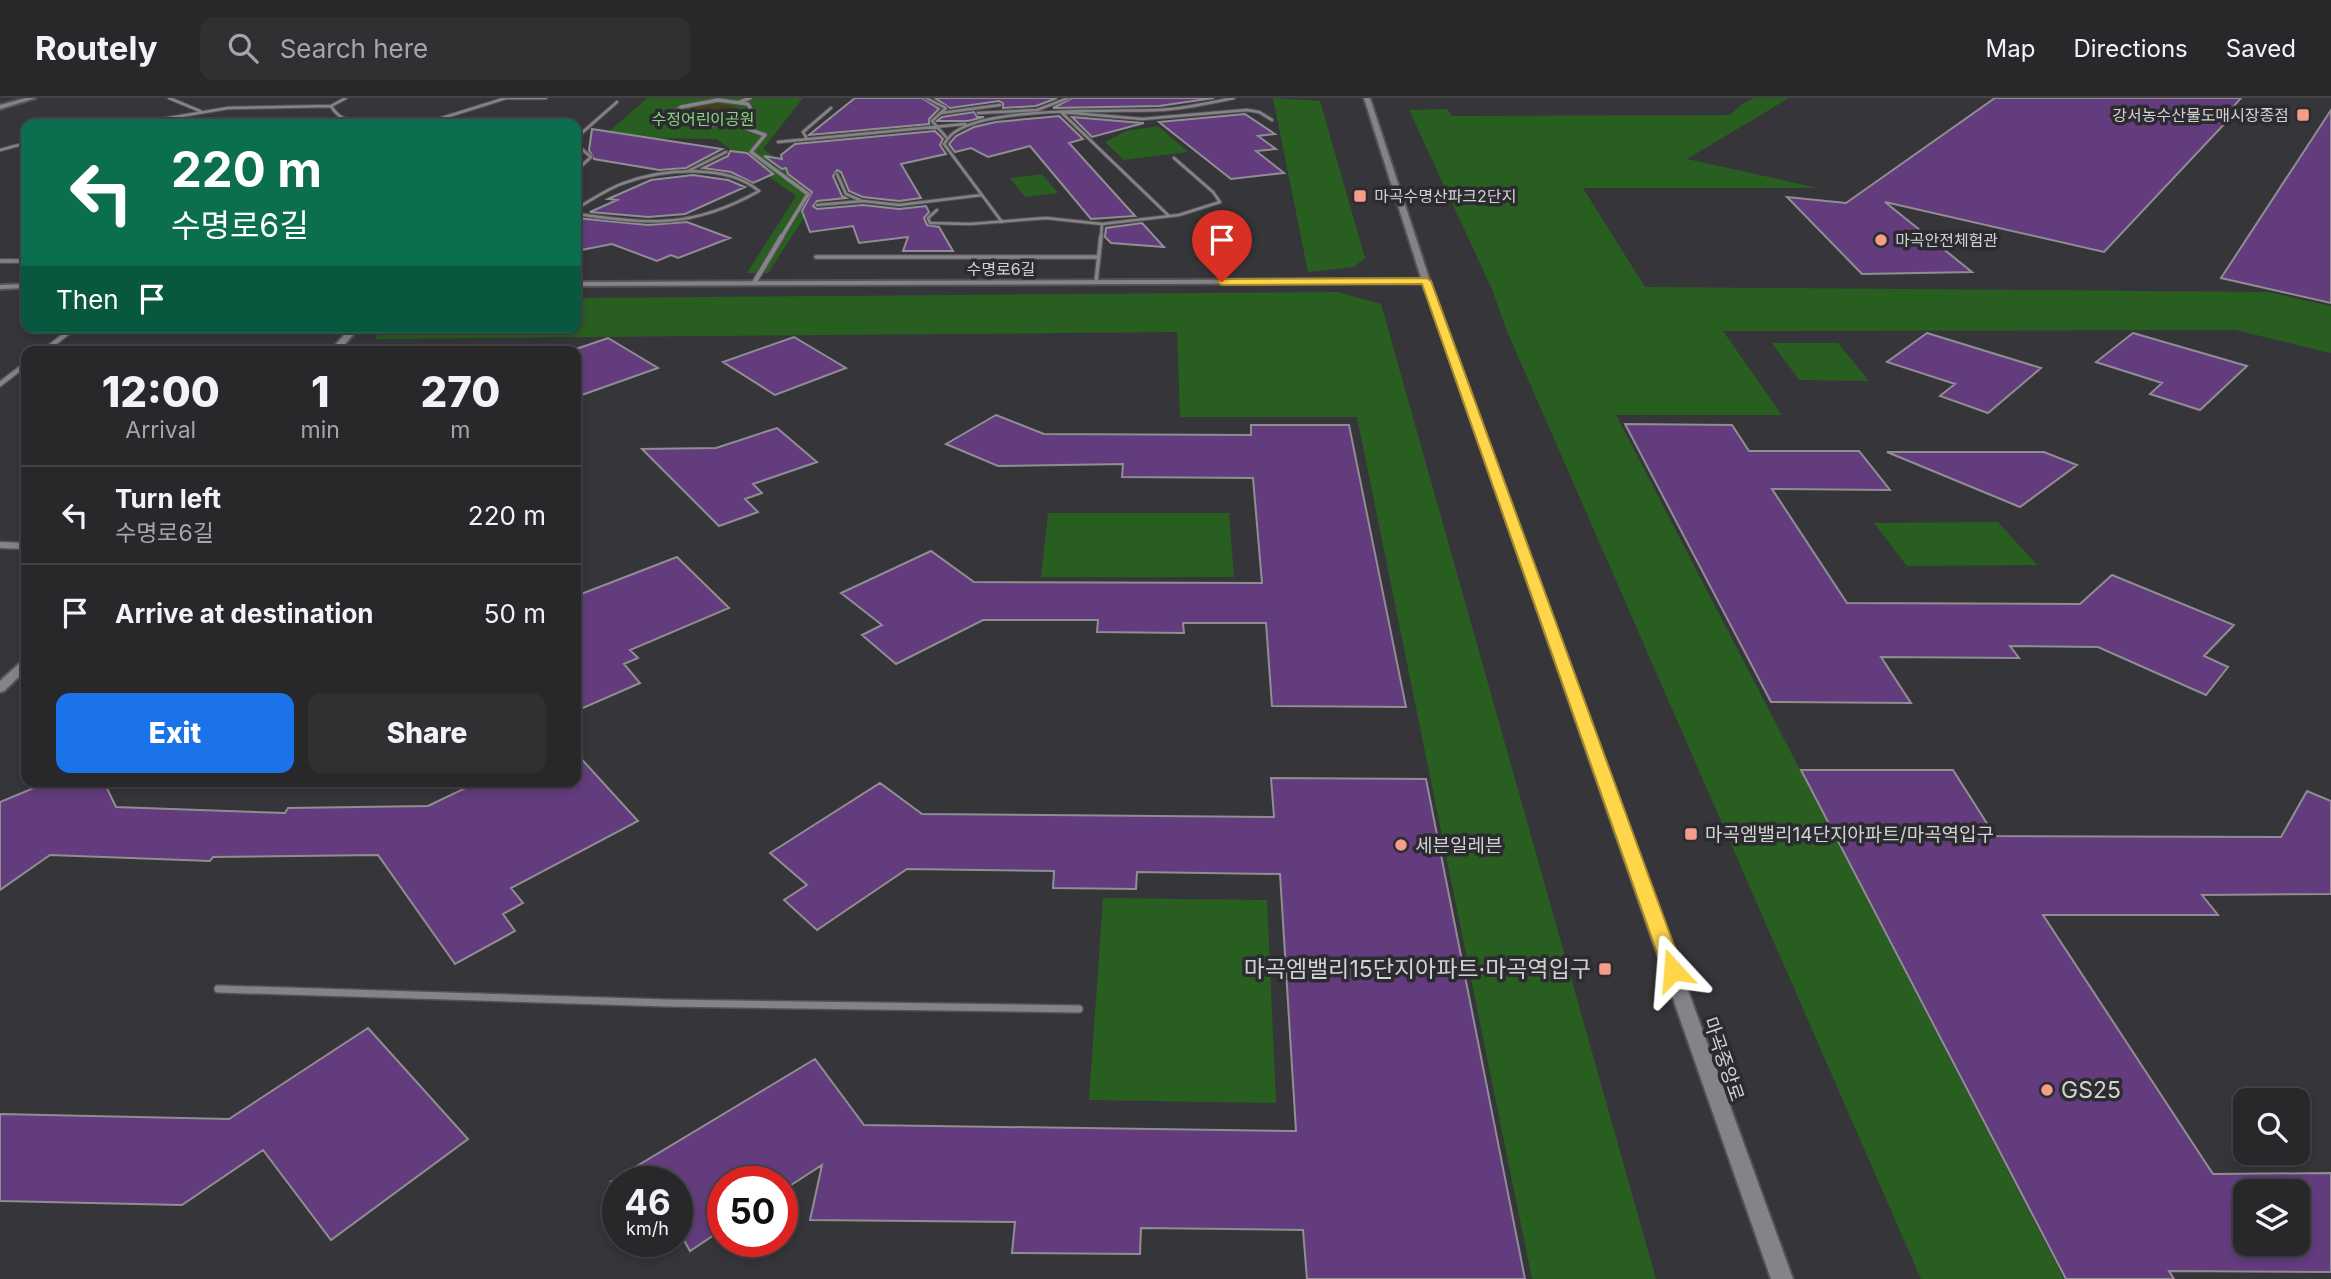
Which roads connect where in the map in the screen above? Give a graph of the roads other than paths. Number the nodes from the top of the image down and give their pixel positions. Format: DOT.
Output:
graph roads {
  1 [pos="33,98"];
  2 [pos="169,98"];
  3 [pos="346,98"];
  4 [pos="545,98"];
  5 [pos="700,98"];
  6 [pos="750,98"];
  7 [pos="926,98"];
  8 [pos="1068,98"];
  9 [pos="1234,98"];
  10 [pos="1367,98"];
  11 [pos="617,102"];
  12 [pos="704,102"];
  13 [pos="740,102"];
  14 [pos="1000,105"];
  15 [pos="331,106"];
  16 [pos="0,107"];
  17 [pos="831,108"];
  18 [pos="200,111"];
  19 [pos="1061,112"];
  20 [pos="941,113"];
  21 [pos="978,113"];
  22 [pos="160,119"];
  23 [pos="346,119"];
  24 [pos="439,119"];
  25 [pos="1272,120"];
  26 [pos="729,122"];
  27 [pos="975,123"];
  28 [pos="935,127"];
  29 [pos="581,134"];
  30 [pos="946,137"];
  31 [pos="807,139"];
  32 [pos="778,142"];
  33 [pos="21,144"];
  34 [pos="581,147"];
  35 [pos="0,150"];
  36 [pos="726,152"];
  37 [pos="1174,158"];
  38 [pos="581,168"];
  39 [pos="685,173"];
  40 [pos="837,174"];
  41 [pos="982,195"];
  42 [pos="863,201"];
  43 [pos="817,205"];
  44 [pos="581,206"];
  45 [pos="937,210"];
  46 [pos="1168,215"];
  47 [pos="581,216"];
  48 [pos="1002,222"];
  49 [pos="1102,224"];
  50 [pos="816,257"];
  51 [pos="1099,257"];
  52 [pos="0,261"];
  53 [pos="21,261"];
  54 [pos="1426,281"];
  55 [pos="1096,282"];
  56 [pos="754,283"];
  57 [pos="581,284"];
  58 [pos="0,286"];
  59 [pos="21,286"];
  60 [pos="67,333"];
  61 [pos="350,333"];
  62 [pos="51,346"];
  63 [pos="339,346"];
  64 [pos="21,368"];
  65 [pos="0,384"];
  66 [pos="0,545"];
  67 [pos="21,546"];
  68 [pos="21,669"];
  69 [pos="0,688"];
  70 [pos="218,989"];
  71 [pos="1079,1009"];
  72 [pos="1782,1279"];
  1 -- 16 [label="street"];
  2 -- 18 [label="lane"];
  3 -- 15 [label="lane"];
  4 -- 24 [label="lane"];
  5 -- 12 [label="street"];
  6 -- 13 [label="street"];
  7 -- 20 [label="lane"];
  8 -- 21 [label="lane"];
  9 -- 19 [label="lane"];
  10 -- 54 [label="main road, 마곡중앙로"];
  11 -- 29 [label="lane"];
  12 -- 13 [label="street"];
  12 -- 26 [label="street"];
  13 -- 26 [label="street"];
  14 -- 20 [label="lane"];
  15 -- 18 [label="lane"];
  15 -- 23 [label="lane"];
  17 -- 31 [label="lane"];
  18 -- 22 [label="lane"];
  19 -- 25 [label="lane"];
  19 -- 27 [label="lane"];
  19 -- 46 [label="lane"];
  20 -- 28 [label="lane"];
  26 -- 56 [label="street"];
  27 -- 28 [label="lane"];
  27 -- 30 [label="lane"];
  28 -- 30 [label="lane"];
  28 -- 31 [label="lane"];
  30 -- 41 [label="lane"];
  31 -- 32 [label="lane"];
  33 -- 35 [label="lane"];
  34 -- 38 [label="lane"];
  36 -- 39 [label="lane"];
  37 -- 46 [label="lane"];
  39 -- 44 [label="lane"];
  39 -- 47 [label="lane"];
  40 -- 42 [label="lane"];
  41 -- 42 [label="lane"];
  41 -- 48 [label="lane"];
  42 -- 43 [label="lane"];
  45 -- 48 [label="lane"];
  46 -- 49 [label="lane"];
  48 -- 49 [label="lane"];
  49 -- 51 [label="lane"];
  50 -- 51 [label="lane"];
  51 -- 55 [label="lane"];
  52 -- 53 [label="lane"];
  54 -- 55 [label="street, 수명로6길"];
  54 -- 72 [label="main road, 마곡중앙로"];
  55 -- 56 [label="street, 수명로6길"];
  56 -- 57 [label="street, 수명로6길"];
  58 -- 59 [label="street"];
  60 -- 62 [label="street"];
  61 -- 63 [label="street"];
  64 -- 65 [label="street"];
  66 -- 67 [label="street"];
  68 -- 69 [label="street"];
  70 -- 71 [label="lane"];
}
